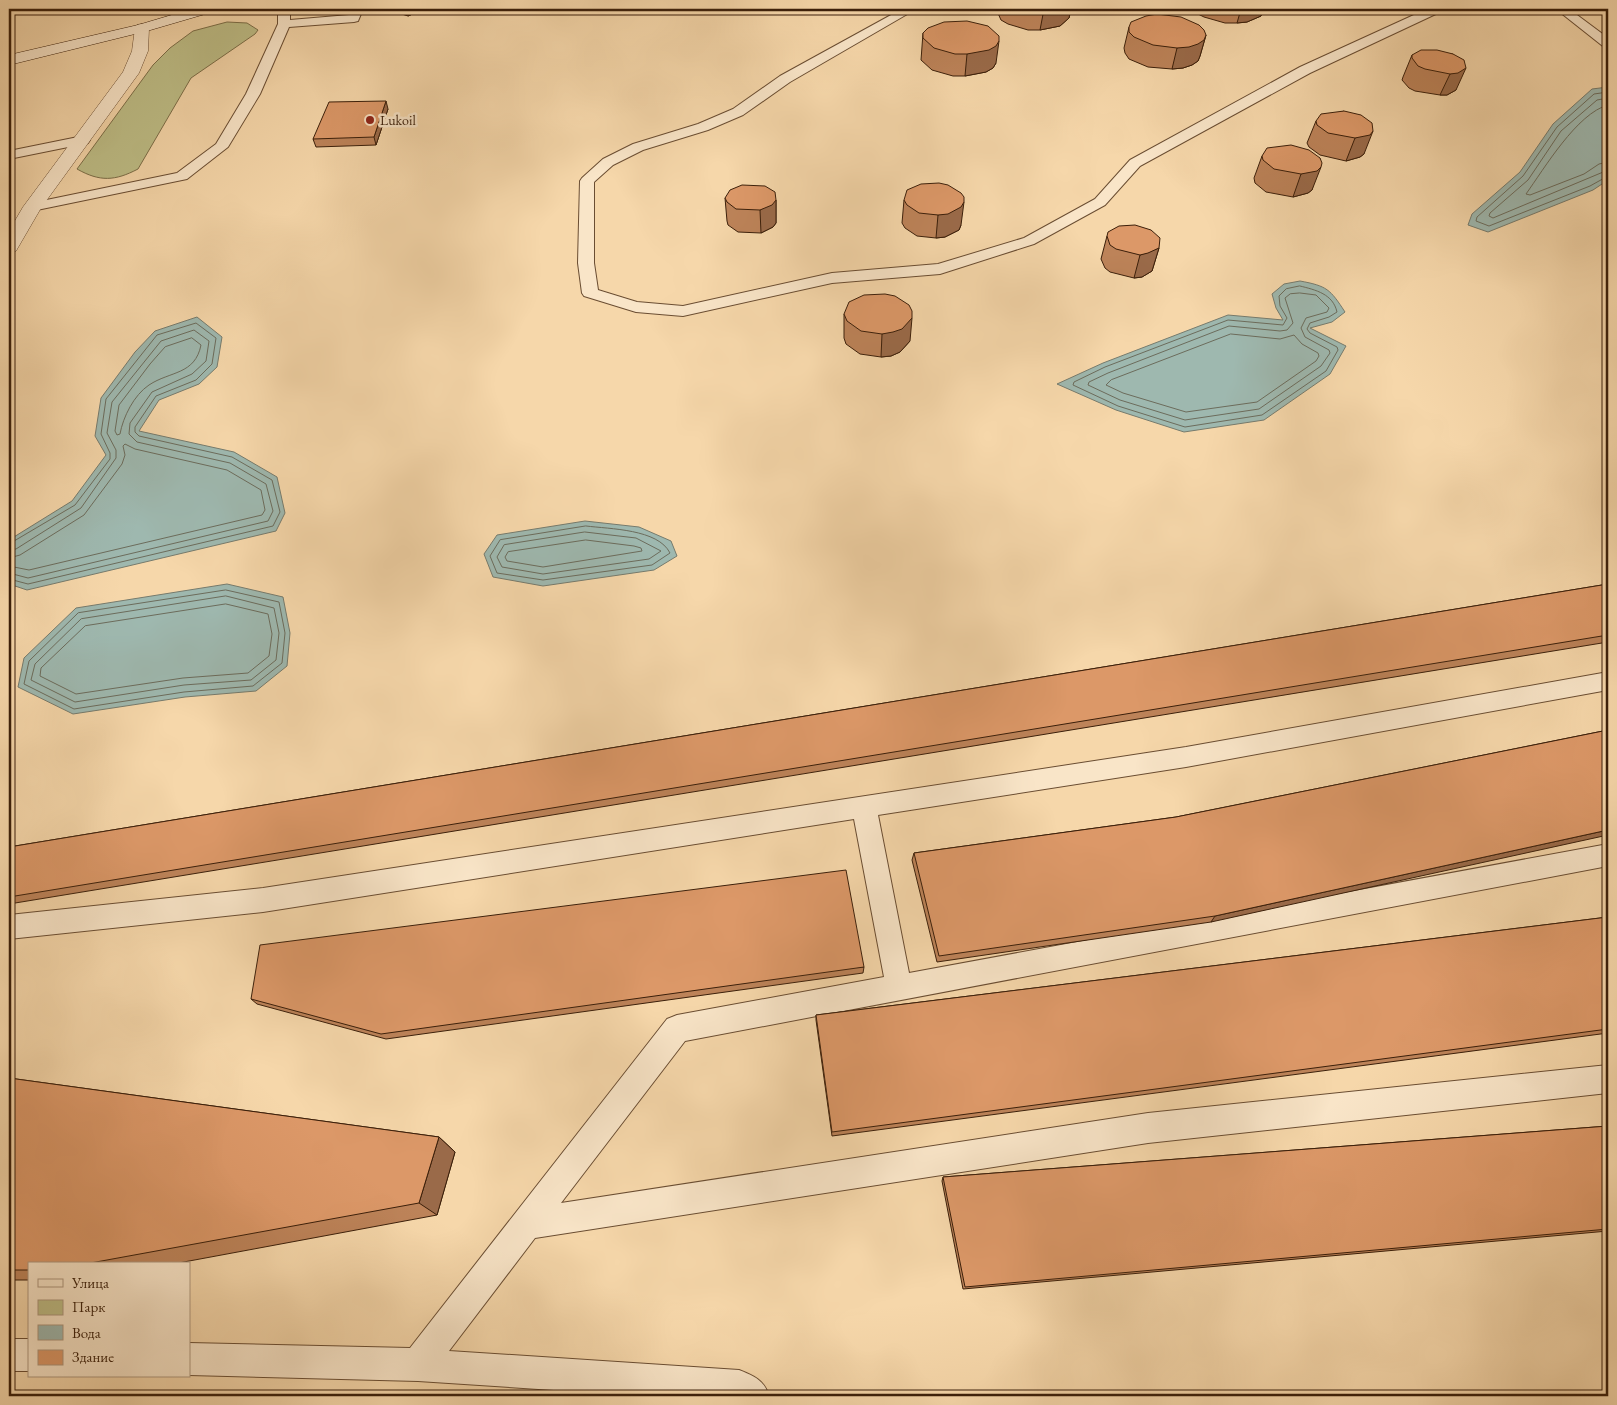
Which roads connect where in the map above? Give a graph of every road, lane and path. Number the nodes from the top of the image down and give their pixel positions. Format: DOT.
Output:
graph roads {
  1 [pos="207,9"];
  2 [pos="284,9"];
  3 [pos="358,9"];
  4 [pos="910,9"];
  5 [pos="1436,9"];
  6 [pos="1562,9"];
  7 [pos="284,24"];
  8 [pos="142,28"];
  9 [pos="1608,44"];
  10 [pos="9,60"];
  11 [pos="83,140"];
  12 [pos="9,155"];
  13 [pos="32,207"];
  14 [pos="9,247"];
  15 [pos="1608,681"];
  16 [pos="864,807"];
  17 [pos="1608,856"];
  18 [pos="9,927"];
  19 [pos="899,988"];
  20 [pos="1608,1079"];
  21 [pos="526,1224"];
  22 [pos="9,1355"];
  23 [pos="28,1356"];
  24 [pos="190,1359"];
  25 [pos="418,1365"];
  26 [pos="753,1396"];
  1 -- 8 [label="street"];
  2 -- 7 [label="lane"];
  3 -- 7 [label="lane"];
  4 -- 5 [label="lane"];
  6 -- 9 [label="lane"];
  7 -- 13 [label="lane"];
  8 -- 10 [label="street"];
  8 -- 11 [label="street"];
  11 -- 12 [label="lane"];
  11 -- 13 [label="street"];
  13 -- 14 [label="street"];
  15 -- 16 [label="lane"];
  16 -- 18 [label="lane"];
  16 -- 19 [label="lane"];
  17 -- 19 [label="lane"];
  19 -- 21 [label="lane"];
  20 -- 21 [label="lane"];
  21 -- 25 [label="lane"];
  22 -- 23 [label="lane"];
  24 -- 25 [label="lane"];
  25 -- 26 [label="lane"];
}
